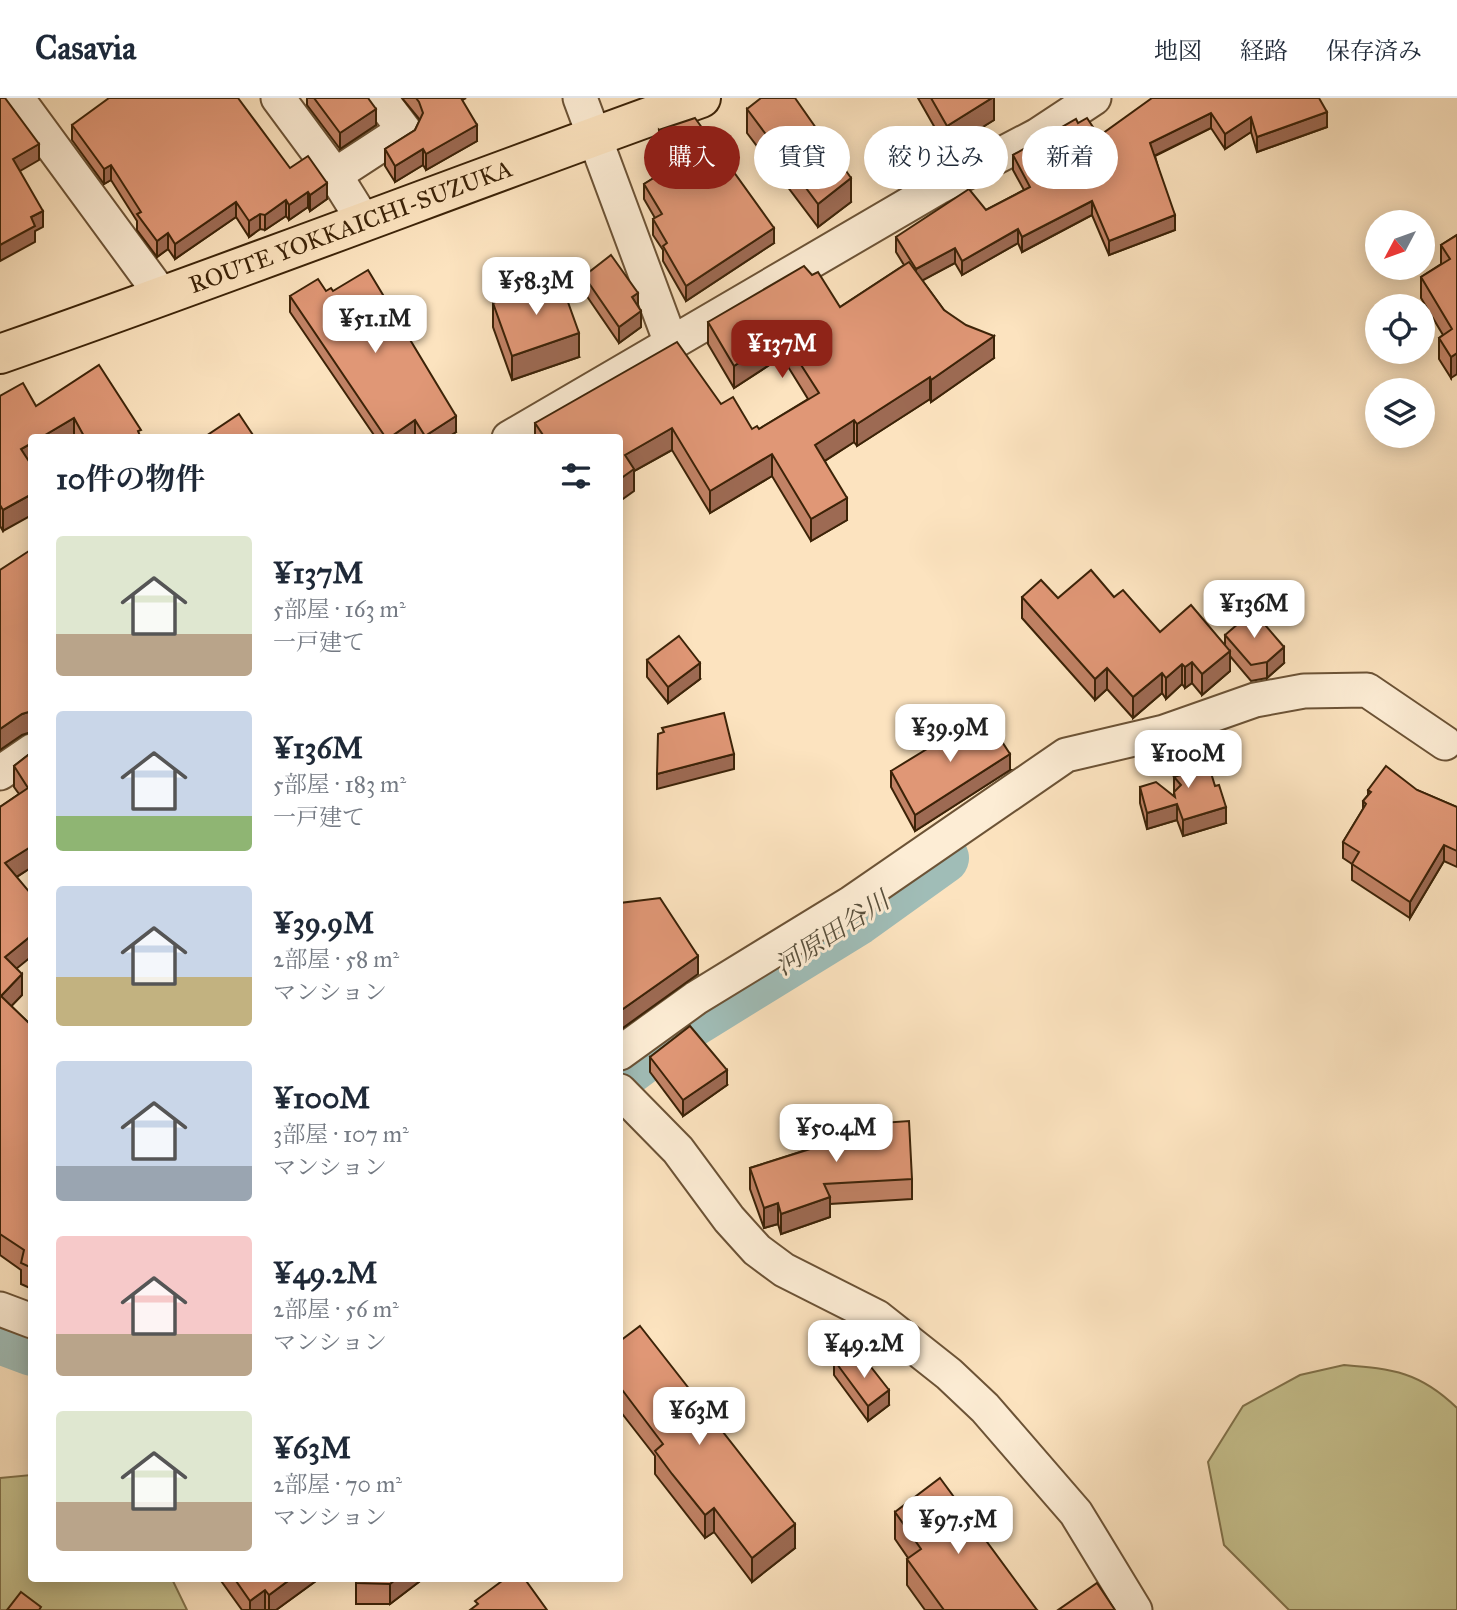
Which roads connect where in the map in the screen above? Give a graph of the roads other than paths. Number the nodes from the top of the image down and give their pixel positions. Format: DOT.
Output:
graph roads {
  1 [pos="17,98"];
  2 [pos="278,98"];
  3 [pos="380,98"];
  4 [pos="580,98"];
  5 [pos="701,98"];
  6 [pos="1094,98"];
  7 [pos="595,136"];
  8 [pos="334,175"];
  9 [pos="363,220"];
  10 [pos="163,297"];
  11 [pos="671,343"];
  12 [pos="0,354"];
  13 [pos="516,434"];
  14 [pos="1453,742"];
  15 [pos="28,754"];
  16 [pos="0,773"];
  17 [pos="623,1051"];
  18 [pos="623,1094"];
  19 [pos="0,1308"];
  20 [pos="28,1319"];
  21 [pos="1135,1610"];
  1 -- 10 [label="street"];
  2 -- 8 [label="street"];
  3 -- 8 [label="street"];
  4 -- 7 [label="street"];
  5 -- 7 [label="main road, ROUTE YOKKAICHI-SUZUKA"];
  6 -- 11 [label="street"];
  7 -- 9 [label="main road, ROUTE YOKKAICHI-SUZUKA"];
  7 -- 11 [label="street"];
  8 -- 9 [label="street"];
  9 -- 10 [label="main road, ROUTE YOKKAICHI-SUZUKA"];
  10 -- 12 [label="main road, ROUTE YOKKAICHI-SUZUKA"];
  11 -- 13 [label="street"];
  14 -- 17 [label="street"];
  15 -- 16 [label="street"];
  18 -- 21 [label="street"];
  19 -- 20 [label="street"];
}
